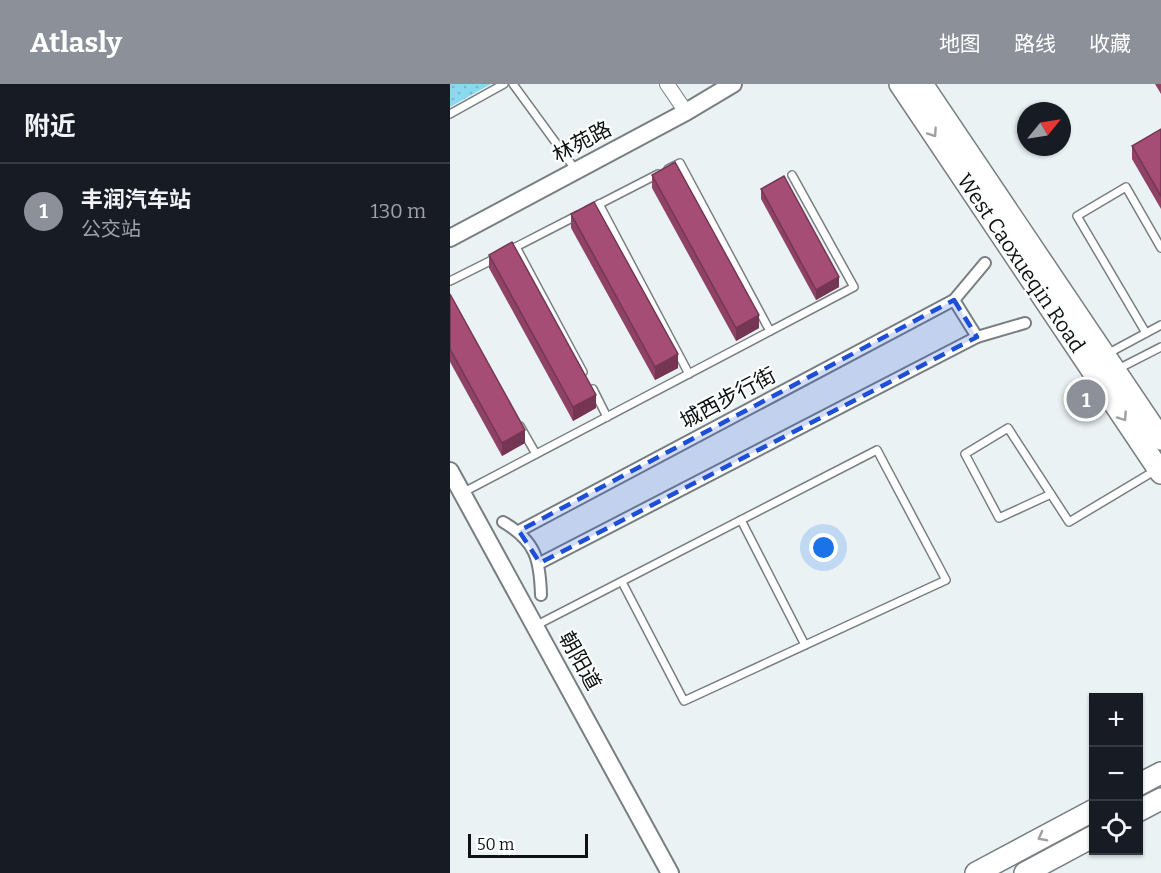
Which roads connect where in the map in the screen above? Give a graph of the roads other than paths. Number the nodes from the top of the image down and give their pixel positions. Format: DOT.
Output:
graph roads {
  1 [pos="504,84"];
  2 [pos="513,84"];
  3 [pos="667,84"];
  4 [pos="733,84"];
  5 [pos="900,84"];
  6 [pos="922,84"];
  7 [pos="686,112"];
  8 [pos="450,114"];
  9 [pos="576,171"];
  10 [pos="792,175"];
  11 [pos="599,204"];
  12 [pos="450,238"];
  13 [pos="516,247"];
  14 [pos="1161,248"];
  15 [pos="985,263"];
  16 [pos="450,281"];
  17 [pos="954,300"];
  18 [pos="1025,323"];
  19 [pos="1161,325"];
  20 [pos="771,331"];
  21 [pos="1146,333"];
  22 [pos="977,337"];
  23 [pos="1161,347"];
  24 [pos="1110,363"];
  25 [pos="689,374"];
  26 [pos="607,417"];
  27 [pos="519,423"];
  28 [pos="1161,439"];
  29 [pos="536,454"];
  30 [pos="450,471"];
  31 [pos="1160,471"];
  32 [pos="462,493"];
  33 [pos="1051,494"];
  34 [pos="741,520"];
  35 [pos="503,522"];
  36 [pos="519,531"];
  37 [pos="540,563"];
  38 [pos="622,582"];
  39 [pos="542,595"];
  40 [pos="535,626"];
  41 [pos="805,645"];
  42 [pos="1161,773"];
  43 [pos="1143,782"];
  44 [pos="1161,799"];
  45 [pos="1143,808"];
  46 [pos="1089,813"];
  47 [pos="1089,839"];
  48 [pos="670,873"];
  49 [pos="976,873"];
  50 [pos="1025,873"];
  1 -- 8 [label="lane"];
  2 -- 9 [label="lane"];
  3 -- 7 [label="street"];
  4 -- 7 [label="street, 林苑路"];
  5 -- 31 [label="main road, West Caoxueqin Road, one-way"];
  6 -- 24 [label="main road, West Caoxueqin Road"];
  7 -- 9 [label="street, 林苑路"];
  9 -- 12 [label="street, 林苑路"];
  10 -- 20 [label="lane"];
  11 -- 13 [label="lane"];
  11 -- 20 [label="lane"];
  11 -- 25 [label="lane"];
  13 -- 16 [label="lane"];
  13 -- 26 [label="lane"];
  14 -- 21 [label="lane"];
  15 -- 17 [label="street"];
  17 -- 22 [label="street"];
  17 -- 36 [label="street, 城西步行街"];
  18 -- 22 [label="street"];
  19 -- 21 [label="lane"];
  20 -- 25 [label="lane"];
  21 -- 24 [label="lane"];
  22 -- 37 [label="street"];
  23 -- 24 [label="lane"];
  24 -- 28 [label="main road, West Caoxueqin Road"];
  25 -- 26 [label="lane"];
  26 -- 29 [label="lane"];
  27 -- 29 [label="lane"];
  29 -- 32 [label="lane"];
  30 -- 32 [label="street, 朝阳道"];
  31 -- 33 [label="lane"];
  32 -- 40 [label="street, 朝阳道"];
  33 -- 33 [label="lane"];
  34 -- 38 [label="lane"];
  34 -- 41 [label="lane"];
  34 -- 41 [label="lane"];
  35 -- 36 [label="street"];
  36 -- 37 [label="street"];
  37 -- 39 [label="street"];
  38 -- 40 [label="lane"];
  38 -- 41 [label="lane"];
  40 -- 48 [label="street, 朝阳道"];
  42 -- 43 [label="main road"];
  44 -- 45 [label="main road"];
  46 -- 49 [label="main road, one-way"];
  47 -- 50 [label="main road"];
}
